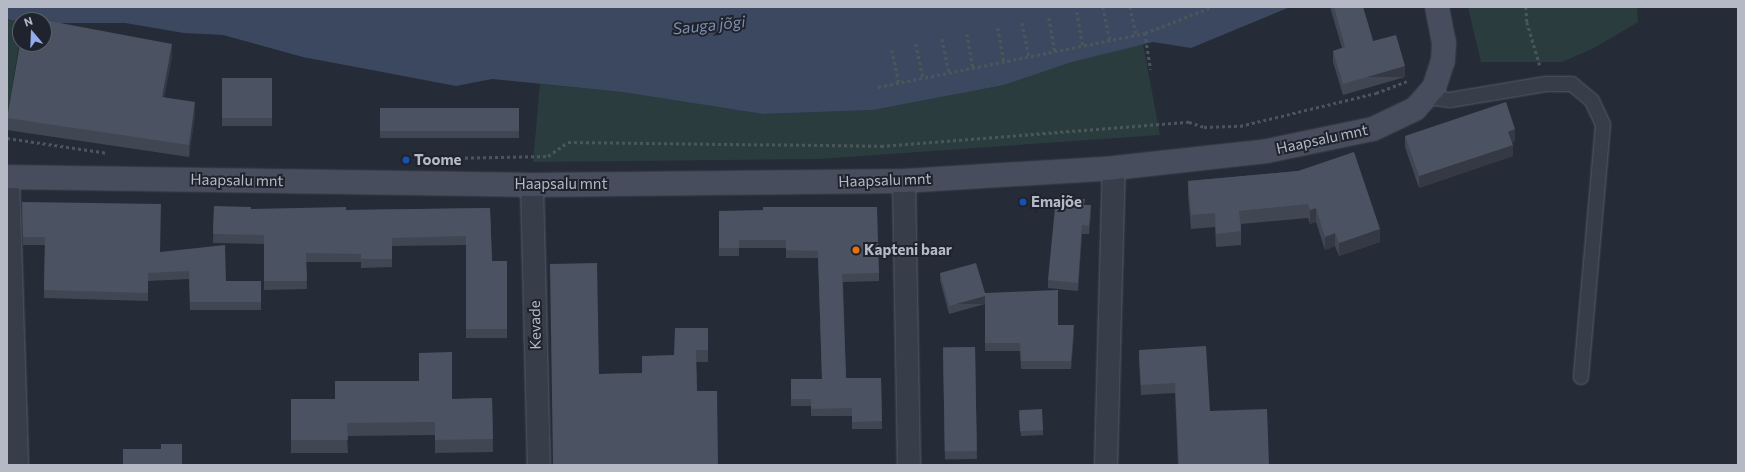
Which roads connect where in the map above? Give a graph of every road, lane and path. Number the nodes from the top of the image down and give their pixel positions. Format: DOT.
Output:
graph roads {
  1 [pos="1103,7"];
  2 [pos="1130,7"];
  3 [pos="1212,7"];
  4 [pos="1437,7"];
  5 [pos="1526,7"];
  6 [pos="1076,12"];
  7 [pos="1048,18"];
  8 [pos="1022,23"];
  9 [pos="998,28"];
  10 [pos="1145,33"];
  11 [pos="967,34"];
  12 [pos="1136,34"];
  13 [pos="942,39"];
  14 [pos="1110,40"];
  15 [pos="916,44"];
  16 [pos="1083,45"];
  17 [pos="892,50"];
  18 [pos="1055,51"];
  19 [pos="1029,56"];
  20 [pos="1004,61"];
  21 [pos="973,68"];
  22 [pos="1151,70"];
  23 [pos="948,73"];
  24 [pos="1415,77"];
  25 [pos="923,78"];
  26 [pos="899,83"];
  27 [pos="1546,84"];
  28 [pos="878,87"];
  29 [pos="1428,97"];
  30 [pos="7,138"];
  31 [pos="113,154"];
  32 [pos="438,158"];
  33 [pos="1114,168"];
  34 [pos="8,177"];
  35 [pos="904,181"];
  36 [pos="532,185"];
  37 [pos="1581,378"];
  38 [pos="17,465"];
  39 [pos="539,465"];
  40 [pos="909,465"];
  41 [pos="1106,465"];
  1 -- 14 [label="path"];
  2 -- 12 [label="path"];
  3 -- 10 [label="path"];
  4 -- 29 [label="main road, Haapsalu mnt"];
  5 -- 27 [label="path"];
  6 -- 16 [label="path"];
  7 -- 18 [label="path"];
  8 -- 19 [label="path"];
  9 -- 20 [label="path"];
  10 -- 12 [label="path"];
  10 -- 22 [label="path"];
  11 -- 21 [label="path"];
  12 -- 14 [label="path"];
  13 -- 23 [label="path"];
  14 -- 16 [label="path"];
  15 -- 25 [label="path"];
  16 -- 18 [label="path"];
  17 -- 26 [label="path"];
  18 -- 19 [label="path"];
  19 -- 20 [label="path"];
  20 -- 21 [label="path"];
  21 -- 23 [label="path"];
  23 -- 25 [label="path"];
  24 -- 32 [label="path"];
  25 -- 26 [label="path"];
  26 -- 28 [label="path"];
  27 -- 29 [label="lane"];
  27 -- 37 [label="lane"];
  29 -- 33 [label="main road, Haapsalu mnt"];
  30 -- 31 [label="path"];
  33 -- 35 [label="main road, Haapsalu mnt"];
  33 -- 41 [label="street"];
  34 -- 36 [label="main road, Haapsalu mnt"];
  34 -- 38 [label="street"];
  35 -- 36 [label="main road, Haapsalu mnt"];
  35 -- 40 [label="street"];
  36 -- 39 [label="street, Kevade"];
}
